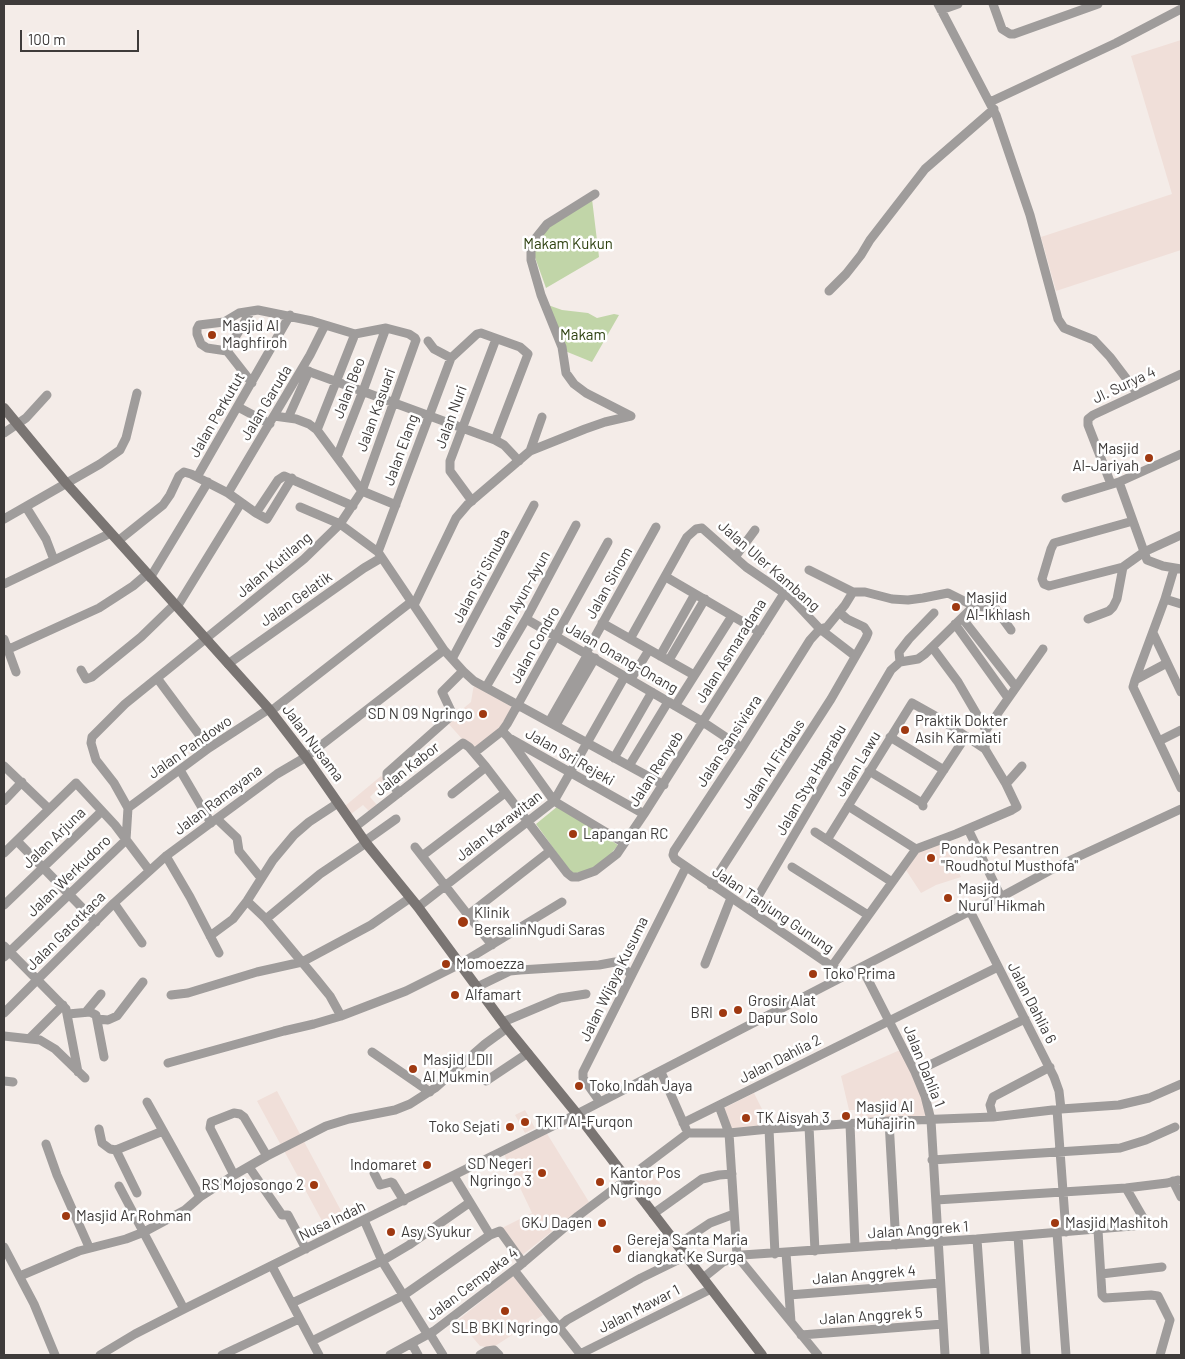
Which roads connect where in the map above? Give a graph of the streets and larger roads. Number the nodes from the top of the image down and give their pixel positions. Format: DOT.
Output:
graph roads {
  1 [pos="958,4"];
  2 [pos="993,4"];
  3 [pos="1098,4"];
  4 [pos="939,7"];
  5 [pos="1181,9"];
  6 [pos="992,105"];
  7 [pos="595,194"];
  8 [pos="829,291"];
  9 [pos="251,311"];
  10 [pos="290,316"];
  11 [pos="325,325"];
  12 [pos="386,328"];
  13 [pos="355,334"];
  14 [pos="496,339"];
  15 [pos="428,341"];
  16 [pos="227,351"];
  17 [pos="451,358"];
  18 [pos="306,370"];
  19 [pos="1181,374"];
  20 [pos="336,381"];
  21 [pos="252,383"];
  22 [pos="363,391"];
  23 [pos="137,393"];
  24 [pos="1138,394"];
  25 [pos="47,395"];
  26 [pos="394,402"];
  27 [pos="238,407"];
  28 [pos="4,408"];
  29 [pos="428,416"];
  30 [pos="542,417"];
  31 [pos="288,418"];
  32 [pos="272,420"];
  33 [pos="18,425"];
  34 [pos="461,428"];
  35 [pos="317,430"];
  36 [pos="4,433"];
  37 [pos="495,440"];
  38 [pos="530,451"];
  39 [pos="1181,454"];
  40 [pos="337,457"];
  41 [pos="519,461"];
  42 [pos="197,477"];
  43 [pos="208,482"];
  44 [pos="66,483"];
  45 [pos="1115,483"];
  46 [pos="362,491"];
  47 [pos="228,493"];
  48 [pos="1066,498"];
  49 [pos="472,501"];
  50 [pos="241,503"];
  51 [pos="396,505"];
  52 [pos="534,505"];
  53 [pos="300,506"];
  54 [pos="353,506"];
  55 [pos="26,508"];
  56 [pos="4,519"];
  57 [pos="1133,521"];
  58 [pos="340,524"];
  59 [pos="576,525"];
  60 [pos="656,527"];
  61 [pos="755,530"];
  62 [pos="1181,535"];
  63 [pos="115,537"];
  64 [pos="608,542"];
  65 [pos="1144,552"];
  66 [pos="379,555"];
  67 [pos="735,557"];
  68 [pos="54,560"];
  69 [pos="1123,567"];
  70 [pos="809,570"];
  71 [pos="1175,571"];
  72 [pos="149,576"];
  73 [pos="666,577"];
  74 [pos="4,584"];
  75 [pos="853,592"];
  76 [pos="695,594"];
  77 [pos="783,595"];
  78 [pos="705,599"];
  79 [pos="1165,599"];
  80 [pos="412,603"];
  81 [pos="1181,604"];
  82 [pos="175,606"];
  83 [pos="974,606"];
  84 [pos="839,612"];
  85 [pos="934,613"];
  86 [pos="732,616"];
  87 [pos="526,619"];
  88 [pos="1088,619"];
  89 [pos="959,621"];
  90 [pos="602,624"];
  91 [pos="820,629"];
  92 [pos="1011,630"];
  93 [pos="760,632"];
  94 [pos="1153,633"];
  95 [pos="556,636"];
  96 [pos="4,639"];
  97 [pos="206,639"];
  98 [pos="630,639"];
  99 [pos="932,647"];
  100 [pos="1044,649"];
  101 [pos="9,650"];
  102 [pos="444,650"];
  103 [pos="649,650"];
  104 [pos="590,655"];
  105 [pos="855,656"];
  106 [pos="665,658"];
  107 [pos="452,659"];
  108 [pos="898,663"];
  109 [pos="1167,663"];
  110 [pos="228,664"];
  111 [pos="81,670"];
  112 [pos="463,671"];
  113 [pos="16,672"];
  114 [pos="694,675"];
  115 [pos="628,677"];
  116 [pos="157,678"];
  117 [pos="1134,680"];
  118 [pos="486,687"];
  119 [pos="1016,687"];
  120 [pos="652,692"];
  121 [pos="1181,692"];
  122 [pos="1008,698"];
  123 [pos="671,704"];
  124 [pos="518,706"];
  125 [pos="270,710"];
  126 [pos="703,722"];
  127 [pos="553,724"];
  128 [pos="986,730"];
  129 [pos="1181,730"];
  130 [pos="505,734"];
  131 [pos="966,736"];
  132 [pos="890,737"];
  133 [pos="1159,741"];
  134 [pos="587,742"];
  135 [pos="209,748"];
  136 [pos="742,748"];
  137 [pos="985,749"];
  138 [pos="474,753"];
  139 [pos="306,758"];
  140 [pos="614,758"];
  141 [pos="4,766"];
  142 [pos="630,766"];
  143 [pos="1022,766"];
  144 [pos="486,767"];
  145 [pos="180,770"];
  146 [pos="944,770"];
  147 [pos="870,771"];
  148 [pos="569,773"];
  149 [pos="22,782"];
  150 [pos="1006,784"];
  151 [pos="664,785"];
  152 [pos="1181,788"];
  153 [pos="399,793"];
  154 [pos="505,793"];
  155 [pos="452,794"];
  156 [pos="4,801"];
  157 [pos="554,801"];
  158 [pos="338,803"];
  159 [pos="848,806"];
  160 [pos="128,808"];
  161 [pos="49,809"];
  162 [pos="1181,809"];
  163 [pos="102,811"];
  164 [pos="644,814"];
  165 [pos="396,819"];
  166 [pos="214,821"];
  167 [pos="528,821"];
  168 [pos="355,827"];
  169 [pos="968,829"];
  170 [pos="815,832"];
  171 [pos="126,840"];
  172 [pos="828,840"];
  173 [pos="17,841"];
  174 [pos="366,842"];
  175 [pos="624,843"];
  176 [pos="415,847"];
  177 [pos="916,849"];
  178 [pos="550,851"];
  179 [pos="4,853"];
  180 [pos="166,856"];
  181 [pos="422,856"];
  182 [pos="44,867"];
  183 [pos="686,867"];
  184 [pos="792,867"];
  185 [pos="149,870"];
  186 [pos="261,878"];
  187 [pos="892,882"];
  188 [pos="711,885"];
  189 [pos="445,886"];
  190 [pos="71,894"];
  191 [pos="1001,897"];
  192 [pos="410,898"];
  193 [pos="731,898"];
  194 [pos="247,900"];
  195 [pos="562,902"];
  196 [pos="114,903"];
  197 [pos="4,905"];
  198 [pos="418,907"];
  199 [pos="750,910"];
  200 [pos="970,911"];
  201 [pos="468,914"];
  202 [pos="868,915"];
  203 [pos="266,919"];
  204 [pos="96,922"];
  205 [pos="210,936"];
  206 [pos="142,943"];
  207 [pos="492,945"];
  208 [pos="6,952"];
  209 [pos="219,953"];
  210 [pos="302,962"];
  211 [pos="460,964"];
  212 [pos="705,964"];
  213 [pos="832,966"];
  214 [pos="998,966"];
  215 [pos="862,968"];
  216 [pos="631,974"];
  217 [pos="846,976"];
  218 [pos="36,980"];
  219 [pos="143,982"];
  220 [pos="477,987"];
  221 [pos="101,994"];
  222 [pos="586,994"];
  223 [pos="171,995"];
  224 [pos="63,1004"];
  225 [pos="86,1012"];
  226 [pos="4,1013"];
  227 [pos="68,1014"];
  228 [pos="341,1016"];
  229 [pos="97,1019"];
  230 [pos="1025,1019"];
  231 [pos="890,1020"];
  232 [pos="505,1025"];
  233 [pos="4,1036"];
  234 [pos="30,1038"];
  235 [pos="372,1052"];
  236 [pos="528,1053"];
  237 [pos="104,1057"];
  238 [pos="168,1063"];
  239 [pos="1050,1067"];
  240 [pos="661,1072"];
  241 [pos="915,1072"];
  242 [pos="486,1081"];
  243 [pos="1181,1084"];
  244 [pos="430,1092"];
  245 [pos="147,1102"];
  246 [pos="600,1102"];
  247 [pos="719,1106"];
  248 [pos="1059,1109"];
  249 [pos="577,1114"];
  250 [pos="993,1116"];
  251 [pos="931,1120"];
  252 [pos="889,1121"];
  253 [pos="683,1124"];
  254 [pos="850,1124"];
  255 [pos="809,1126"];
  256 [pos="1175,1128"];
  257 [pos="99,1129"];
  258 [pos="769,1129"];
  259 [pos="163,1131"];
  260 [pos="688,1133"];
  261 [pos="729,1133"];
  262 [pos="46,1144"];
  263 [pos="116,1150"];
  264 [pos="1061,1153"];
  265 [pos="267,1156"];
  266 [pos="932,1160"];
  267 [pos="249,1167"];
  268 [pos="374,1173"];
  269 [pos="732,1174"];
  270 [pos="234,1175"];
  271 [pos="454,1176"];
  272 [pos="626,1179"];
  273 [pos="119,1186"];
  274 [pos="1126,1188"];
  275 [pos="1064,1191"];
  276 [pos="137,1193"];
  277 [pos="200,1197"];
  278 [pos="1181,1197"];
  279 [pos="936,1200"];
  280 [pos="404,1201"];
  281 [pos="469,1203"];
  282 [pos="652,1214"];
  283 [pos="734,1214"];
  284 [pos="364,1220"];
  285 [pos="1098,1230"];
  286 [pos="144,1232"];
  287 [pos="1062,1233"];
  288 [pos="490,1235"];
  289 [pos="1018,1236"];
  290 [pos="977,1240"];
  291 [pos="938,1242"];
  292 [pos="677,1245"];
  293 [pos="896,1245"];
  294 [pos="4,1247"];
  295 [pos="89,1247"];
  296 [pos="855,1248"];
  297 [pos="306,1249"];
  298 [pos="816,1251"];
  299 [pos="786,1253"];
  300 [pos="775,1254"];
  301 [pos="686,1256"];
  302 [pos="736,1256"];
  303 [pos="382,1261"];
  304 [pos="523,1263"];
  305 [pos="272,1266"];
  306 [pos="1162,1267"];
  307 [pos="514,1270"];
  308 [pos="1101,1274"];
  309 [pos="20,1276"];
  310 [pos="703,1278"];
  311 [pos="940,1283"];
  312 [pos="711,1289"];
  313 [pos="404,1295"];
  314 [pos="789,1295"];
  315 [pos="292,1303"];
  316 [pos="184,1309"];
  317 [pos="299,1319"];
  318 [pos="791,1323"];
  319 [pos="943,1324"];
  320 [pos="559,1327"];
  321 [pos="429,1334"];
  322 [pos="801,1335"];
  323 [pos="312,1341"];
  324 [pos="412,1344"];
  325 [pos="55,1355"];
  326 [pos="100,1355"];
  327 [pos="222,1355"];
  328 [pos="319,1355"];
  329 [pos="390,1355"];
  330 [pos="418,1355"];
  331 [pos="443,1355"];
  332 [pos="480,1355"];
  333 [pos="499,1355"];
  334 [pos="580,1355"];
  335 [pos="762,1355"];
  336 [pos="818,1355"];
  337 [pos="945,1355"];
  338 [pos="986,1355"];
  339 [pos="1026,1355"];
  340 [pos="1066,1355"];
  341 [pos="1160,1355"];
  1 -- 4 [label="street"];
  2 -- 3 [label="street"];
  4 -- 6 [label="street"];
  5 -- 6 [label="street"];
  6 -- 8 [label="street"];
  6 -- 24 [label="street"];
  7 -- 38 [label="street"];
  9 -- 10 [label="street"];
  9 -- 16 [label="street"];
  9 -- 16 [label="street"];
  10 -- 11 [label="street"];
  10 -- 21 [label="street, Jalan Perkutut"];
  11 -- 13 [label="street"];
  11 -- 18 [label="street, Jalan Garuda"];
  12 -- 13 [label="street"];
  12 -- 22 [label="street, Jalan Beo"];
  12 -- 26 [label="street, Jalan Kasuari"];
  13 -- 20 [label="street"];
  14 -- 17 [label="street"];
  14 -- 34 [label="street, Jalan Nuri"];
  14 -- 37 [label="street"];
  15 -- 17 [label="street"];
  16 -- 21 [label="street"];
  17 -- 29 [label="street, Jalan Elang"];
  18 -- 20 [label="street"];
  18 -- 31 [label="street"];
  18 -- 32 [label="street, Jalan Garuda"];
  19 -- 24 [label="street, Jl. Surya 4"];
  20 -- 22 [label="street"];
  20 -- 35 [label="street"];
  21 -- 27 [label="street, Jalan Perkutut"];
  22 -- 26 [label="street"];
  22 -- 40 [label="street, Jalan Beo"];
  23 -- 44 [label="street"];
  24 -- 45 [label="street, Jl. Surya 4"];
  25 -- 33 [label="street"];
  26 -- 29 [label="street"];
  26 -- 46 [label="street, Jalan Kasuari"];
  27 -- 32 [label="street"];
  27 -- 42 [label="street, Jalan Perkutut"];
  28 -- 33 [label="street, Jalan Nusama"];
  29 -- 34 [label="street"];
  29 -- 51 [label="street, Jalan Elang"];
  30 -- 38 [label="street"];
  31 -- 32 [label="street"];
  31 -- 35 [label="street"];
  32 -- 47 [label="street, Jalan Garuda"];
  33 -- 36 [label="street"];
  33 -- 44 [label="street, Jalan Nusama"];
  34 -- 37 [label="street"];
  34 -- 49 [label="street, Jalan Nuri"];
  35 -- 40 [label="street"];
  37 -- 41 [label="street"];
  38 -- 41 [label="street"];
  39 -- 45 [label="street"];
  40 -- 46 [label="street"];
  41 -- 49 [label="street"];
  42 -- 43 [label="street"];
  42 -- 63 [label="street"];
  43 -- 47 [label="street"];
  43 -- 72 [label="street"];
  44 -- 55 [label="street"];
  44 -- 63 [label="street, Jalan Nusama"];
  45 -- 48 [label="street"];
  45 -- 57 [label="street"];
  46 -- 51 [label="street"];
  46 -- 54 [label="street, Jalan Kasuari"];
  47 -- 50 [label="street"];
  49 -- 80 [label="street"];
  50 -- 54 [label="street"];
  50 -- 82 [label="street"];
  51 -- 66 [label="street, Jalan Elang"];
  52 -- 107 [label="street, Jalan Sri Sinuba"];
  53 -- 58 [label="street"];
  54 -- 58 [label="street, Jalan Kutilang"];
  55 -- 56 [label="street"];
  55 -- 68 [label="street"];
  57 -- 65 [label="street"];
  57 -- 69 [label="street"];
  58 -- 66 [label="street"];
  58 -- 97 [label="street, Jalan Kutilang"];
  59 -- 87 [label="street, Jalan Ayun-Ayun"];
  60 -- 90 [label="street, Jalan Sinom"];
  61 -- 67 [label="street"];
  62 -- 65 [label="street"];
  63 -- 68 [label="street"];
  63 -- 72 [label="street, Jalan Nusama"];
  64 -- 95 [label="street, Jalan Condro"];
  65 -- 69 [label="street"];
  65 -- 71 [label="street"];
  66 -- 80 [label="street"];
  66 -- 110 [label="street, Jalan Gelatik"];
  67 -- 73 [label="street, Jalan Uler Kambang"];
  67 -- 91 [label="street, Jalan Uler Kambang"];
  68 -- 74 [label="street"];
  69 -- 88 [label="street"];
  70 -- 75 [label="street"];
  71 -- 79 [label="street"];
  72 -- 82 [label="street, Jalan Nusama"];
  72 -- 101 [label="street"];
  73 -- 76 [label="street"];
  73 -- 98 [label="street"];
  75 -- 83 [label="street"];
  75 -- 84 [label="street, Jalan Sansiviera"];
  76 -- 78 [label="street"];
  76 -- 106 [label="street"];
  77 -- 93 [label="street, Jalan Asmaradana"];
  78 -- 86 [label="street"];
  78 -- 106 [label="street"];
  79 -- 81 [label="street"];
  79 -- 94 [label="street"];
  80 -- 102 [label="street"];
  80 -- 125 [label="street"];
  82 -- 97 [label="street, Jalan Nusama"];
  82 -- 111 [label="street"];
  83 -- 89 [label="street"];
  83 -- 92 [label="street"];
  84 -- 91 [label="street, Jalan Sansiviera"];
  84 -- 105 [label="street, Jalan Al Firdaus"];
  85 -- 108 [label="street, Jalan Stya Haprabu"];
  86 -- 93 [label="street"];
  86 -- 114 [label="street"];
  87 -- 95 [label="street, Jalan Onang-Onang"];
  87 -- 118 [label="street, Jalan Ayun-Ayun"];
  89 -- 99 [label="street"];
  89 -- 119 [label="street"];
  89 -- 122 [label="street"];
  90 -- 98 [label="street"];
  90 -- 104 [label="street, Jalan Sinom"];
  91 -- 105 [label="street, Jalan Uler Kambang"];
  91 -- 136 [label="street, Jalan Sansiviera"];
  93 -- 126 [label="street, Jalan Asmaradana"];
  94 -- 109 [label="street"];
  94 -- 117 [label="street"];
  95 -- 104 [label="street, Jalan Onang-Onang"];
  95 -- 124 [label="street, Jalan Condro"];
  96 -- 101 [label="street"];
  97 -- 110 [label="street, Jalan Nusama"];
  97 -- 116 [label="street, Jalan Kutilang"];
  98 -- 103 [label="street"];
  99 -- 108 [label="street"];
  99 -- 128 [label="street"];
  100 -- 119 [label="street"];
  101 -- 113 [label="street"];
  102 -- 107 [label="street"];
  102 -- 139 [label="street"];
  103 -- 106 [label="street"];
  103 -- 115 [label="street, Jalan Karawitan"];
  104 -- 115 [label="street, Jalan Onang-Onang"];
  104 -- 127 [label="street, Jalan Sinom"];
  105 -- 188 [label="street, Jalan Al Firdaus"];
  106 -- 114 [label="street"];
  107 -- 112 [label="street"];
  108 -- 199 [label="street, Jalan Stya Haprabu"];
  109 -- 117 [label="street"];
  109 -- 121 [label="street"];
  110 -- 125 [label="street, Jalan Nusama"];
  112 -- 118 [label="street"];
  112 -- 153 [label="street"];
  114 -- 123 [label="street"];
  115 -- 120 [label="street, Jalan Onang-Onang"];
  115 -- 134 [label="street, Jalan Karawitan"];
  116 -- 135 [label="street"];
  116 -- 160 [label="street, Jalan Kutilang"];
  117 -- 133 [label="street"];
  118 -- 124 [label="street"];
  119 -- 122 [label="street"];
  120 -- 123 [label="street, Jalan Onang-Onang"];
  120 -- 140 [label="street"];
  122 -- 128 [label="street"];
  123 -- 126 [label="street, Jalan Onang-Onang"];
  123 -- 142 [label="street"];
  124 -- 127 [label="street"];
  124 -- 130 [label="street, Jalan Condro"];
  125 -- 135 [label="street, Jalan Pandowo"];
  125 -- 139 [label="street, Jalan Nusama"];
  126 -- 136 [label="street, Jalan Onang-Onang"];
  126 -- 151 [label="street, Jalan Renyeb"];
  127 -- 134 [label="street"];
  128 -- 137 [label="street"];
  129 -- 133 [label="street"];
  130 -- 138 [label="street, Jalan Condro"];
  130 -- 148 [label="street, Jalan Sri Rejeki"];
  130 -- 157 [label="street"];
  131 -- 132 [label="street, Jalan Lawu"];
  131 -- 137 [label="street"];
  131 -- 146 [label="street"];
  132 -- 146 [label="street"];
  132 -- 147 [label="street, Jalan Lawu"];
  133 -- 152 [label="street"];
  134 -- 140 [label="street"];
  134 -- 148 [label="street, Jalan Karawitan"];
  135 -- 145 [label="street, Jalan Pandowo"];
  136 -- 183 [label="street, Jalan Sansiviera"];
  137 -- 150 [label="street"];
  138 -- 144 [label="street, Jalan Renyeb"];
  138 -- 153 [label="street, Jalan Kabor"];
  139 -- 158 [label="street, Jalan Nusama"];
  139 -- 166 [label="street, Jalan Ramayana"];
  140 -- 142 [label="street"];
  141 -- 149 [label="street"];
  142 -- 151 [label="street"];
  143 -- 150 [label="street"];
  144 -- 154 [label="street, Jalan Renyeb"];
  144 -- 155 [label="street"];
  145 -- 160 [label="street, Jalan Pandowo"];
  145 -- 166 [label="street"];
  146 -- 147 [label="street"];
  147 -- 159 [label="street, Jalan Lawu"];
  148 -- 157 [label="street, Jalan Karawitan"];
  148 -- 164 [label="street, Jalan Sri Rejeki"];
  149 -- 156 [label="street"];
  149 -- 161 [label="street"];
  150 -- 169 [label="street"];
  151 -- 164 [label="street, Jalan Renyeb"];
  153 -- 168 [label="street, Jalan Kabor"];
  154 -- 167 [label="street, Jalan Renyeb"];
  154 -- 181 [label="street"];
  157 -- 167 [label="street, Jalan Karawitan"];
  157 -- 175 [label="street"];
  158 -- 168 [label="street, Jalan Nusama"];
  158 -- 186 [label="street"];
  159 -- 172 [label="street, Jalan Lawu"];
  159 -- 177 [label="street"];
  160 -- 171 [label="street"];
  161 -- 163 [label="street"];
  161 -- 173 [label="street"];
  162 -- 191 [label="street, Nusa Indah"];
  163 -- 171 [label="street"];
  163 -- 182 [label="street, Jalan Arjuna"];
  164 -- 175 [label="street, Jalan Renyeb"];
  165 -- 174 [label="street"];
  166 -- 180 [label="street, Jalan Ramayana"];
  166 -- 186 [label="street"];
  167 -- 178 [label="street, Jalan Renyeb"];
  167 -- 189 [label="street, Jalan Karawitan"];
  168 -- 174 [label="street, Jalan Nusama"];
  169 -- 177 [label="street"];
  169 -- 191 [label="street"];
  170 -- 172 [label="street"];
  171 -- 185 [label="street"];
  171 -- 190 [label="street, Jalan Werkudoro"];
  172 -- 187 [label="street"];
  173 -- 179 [label="street"];
  173 -- 182 [label="street"];
  174 -- 192 [label="street, Jalan Nusama"];
  174 -- 203 [label="street"];
  175 -- 178 [label="street, Jalan Renyeb"];
  176 -- 181 [label="street"];
  177 -- 187 [label="street"];
  178 -- 201 [label="street"];
  180 -- 185 [label="street, Jalan Ramayana"];
  180 -- 205 [label="street"];
  181 -- 189 [label="street"];
  182 -- 190 [label="street"];
  182 -- 197 [label="street, Jalan Arjuna"];
  183 -- 188 [label="street, Jalan Tanjung Gunung"];
  183 -- 216 [label="street, Jalan Wijaya Kusuma"];
  184 -- 202 [label="street"];
  185 -- 196 [label="street, Jalan Gatotkaca"];
  186 -- 194 [label="street"];
  187 -- 202 [label="street"];
  188 -- 193 [label="street, Jalan Tanjung Gunung"];
  189 -- 198 [label="street, Jalan Karawitan"];
  189 -- 201 [label="street"];
  190 -- 204 [label="street"];
  190 -- 208 [label="street, Jalan Werkudoro"];
  191 -- 200 [label="street, Nusa Indah"];
  192 -- 198 [label="street, Jalan Nusama"];
  192 -- 210 [label="street"];
  193 -- 199 [label="street, Jalan Tanjung Gunung"];
  193 -- 212 [label="street"];
  194 -- 203 [label="street"];
  194 -- 205 [label="street"];
  195 -- 207 [label="street"];
  196 -- 204 [label="street, Jalan Gatotkaca"];
  196 -- 206 [label="street"];
  198 -- 211 [label="street, Jalan Nusama"];
  199 -- 213 [label="street, Jalan Tanjung Gunung"];
  200 -- 214 [label="street, Jalan Dahlia 6"];
  200 -- 215 [label="street, Nusa Indah"];
  201 -- 207 [label="street"];
  202 -- 213 [label="street"];
  203 -- 210 [label="street"];
  204 -- 218 [label="street, Jalan Gatotkaca"];
  205 -- 209 [label="street"];
  207 -- 211 [label="street"];
  208 -- 218 [label="street"];
  210 -- 223 [label="street"];
  210 -- 228 [label="street"];
  211 -- 220 [label="street, Jalan Nusama"];
  211 -- 228 [label="street"];
  213 -- 217 [label="street, Jalan Tanjung Gunung"];
  214 -- 230 [label="street, Jalan Dahlia 6"];
  214 -- 231 [label="street, Jalan Dahlia 2"];
  215 -- 217 [label="street, Nusa Indah"];
  215 -- 231 [label="street, Jalan Dahlia 1"];
  216 -- 220 [label="street"];
  216 -- 246 [label="street, Jalan Wijaya Kusuma"];
  217 -- 240 [label="street, Nusa Indah"];
  218 -- 224 [label="street"];
  218 -- 226 [label="street, Jalan Gatotkaca"];
  219 -- 229 [label="street"];
  220 -- 232 [label="street, Jalan Nusama"];
  221 -- 225 [label="street"];
  222 -- 232 [label="street"];
  224 -- 227 [label="street"];
  224 -- 234 [label="street"];
  225 -- 227 [label="street"];
  225 -- 229 [label="street"];
  227 -- 234 [label="street"];
  228 -- 238 [label="street"];
  229 -- 237 [label="street"];
  230 -- 239 [label="street, Jalan Dahlia 6"];
  230 -- 241 [label="street"];
  231 -- 241 [label="street, Jalan Dahlia 1"];
  231 -- 247 [label="street, Jalan Dahlia 2"];
  232 -- 236 [label="street, Jalan Nusama"];
  232 -- 244 [label="street"];
  233 -- 234 [label="street"];
  235 -- 244 [label="street"];
  236 -- 242 [label="street"];
  236 -- 249 [label="street, Jalan Nusama"];
  239 -- 248 [label="street, Jalan Dahlia 6"];
  239 -- 250 [label="street"];
  240 -- 246 [label="street, Nusa Indah"];
  240 -- 253 [label="street"];
  241 -- 251 [label="street, Jalan Dahlia 1"];
  243 -- 248 [label="street"];
  244 -- 265 [label="street"];
  245 -- 259 [label="street"];
  246 -- 249 [label="street, Nusa Indah"];
  247 -- 253 [label="street, Jalan Dahlia 2"];
  247 -- 261 [label="street"];
  248 -- 250 [label="street"];
  248 -- 264 [label="street, Jalan Dahlia 6"];
  249 -- 271 [label="street, Nusa Indah"];
  249 -- 272 [label="street, Jalan Nusama"];
  250 -- 251 [label="street"];
  251 -- 252 [label="street"];
  251 -- 266 [label="street, Jalan Dahlia 1"];
  252 -- 254 [label="street"];
  252 -- 293 [label="street"];
  253 -- 260 [label="street"];
  254 -- 255 [label="street"];
  254 -- 296 [label="street"];
  255 -- 258 [label="street"];
  255 -- 298 [label="street"];
  256 -- 264 [label="street"];
  257 -- 263 [label="street"];
  258 -- 261 [label="street"];
  258 -- 300 [label="street"];
  259 -- 263 [label="street"];
  259 -- 277 [label="street"];
  260 -- 261 [label="street"];
  260 -- 272 [label="street, Jalan Cempaka 4"];
  261 -- 269 [label="street"];
  262 -- 295 [label="street"];
  263 -- 276 [label="street"];
  264 -- 266 [label="street"];
  264 -- 275 [label="street, Jalan Dahlia 6"];
  265 -- 267 [label="street"];
  265 -- 270 [label="street"];
  266 -- 279 [label="street, Jalan Dahlia 1"];
  267 -- 270 [label="street"];
  267 -- 297 [label="street"];
  268 -- 280 [label="street"];
  269 -- 282 [label="street"];
  269 -- 283 [label="street"];
  270 -- 277 [label="street"];
  271 -- 280 [label="street, Nusa Indah"];
  271 -- 281 [label="street"];
  272 -- 282 [label="street, Jalan Nusama"];
  272 -- 304 [label="street, Jalan Cempaka 4"];
  273 -- 286 [label="street"];
  274 -- 275 [label="street"];
  274 -- 278 [label="street"];
  274 -- 285 [label="street, Jalan Anggrek 1"];
  275 -- 279 [label="street"];
  275 -- 287 [label="street, Jalan Dahlia 6"];
  277 -- 286 [label="street"];
  279 -- 291 [label="street, Jalan Dahlia 1"];
  280 -- 284 [label="street, Nusa Indah"];
  281 -- 288 [label="street"];
  281 -- 303 [label="street"];
  282 -- 292 [label="street, Jalan Nusama"];
  283 -- 292 [label="street"];
  283 -- 302 [label="street"];
  284 -- 297 [label="street, Nusa Indah"];
  284 -- 303 [label="street"];
  285 -- 287 [label="street, Jalan Anggrek 1"];
  285 -- 308 [label="street"];
  286 -- 295 [label="street"];
  286 -- 316 [label="street"];
  287 -- 289 [label="street, Jalan Anggrek 1"];
  287 -- 340 [label="street, Jalan Dahlia 6"];
  288 -- 304 [label="street"];
  288 -- 313 [label="street"];
  289 -- 290 [label="street, Jalan Anggrek 1"];
  289 -- 339 [label="street"];
  290 -- 291 [label="street, Jalan Anggrek 1"];
  290 -- 338 [label="street"];
  291 -- 293 [label="street, Jalan Anggrek 1"];
  291 -- 311 [label="street, Jalan Dahlia 1"];
  292 -- 301 [label="street, Jalan Nusama"];
  293 -- 296 [label="street, Jalan Anggrek 1"];
  294 -- 309 [label="street"];
  295 -- 309 [label="street"];
  296 -- 298 [label="street, Jalan Anggrek 1"];
  297 -- 305 [label="street, Nusa Indah"];
  298 -- 299 [label="street, Jalan Anggrek 1"];
  299 -- 300 [label="street, Jalan Anggrek 1"];
  299 -- 314 [label="street"];
  300 -- 302 [label="street, Jalan Anggrek 1"];
  301 -- 310 [label="street, Jalan Nusama"];
  301 -- 320 [label="street"];
  302 -- 310 [label="street, Jalan Anggrek 1"];
  302 -- 318 [label="street"];
  303 -- 313 [label="street"];
  303 -- 315 [label="street"];
  304 -- 307 [label="street, Jalan Cempaka 4"];
  305 -- 315 [label="street"];
  305 -- 316 [label="street, Nusa Indah"];
  306 -- 308 [label="street"];
  307 -- 320 [label="street"];
  307 -- 321 [label="street, Jalan Cempaka 4"];
  308 -- 341 [label="street"];
  309 -- 325 [label="street"];
  310 -- 312 [label="street, Jalan Nusama"];
  311 -- 314 [label="street, Jalan Anggrek 4"];
  311 -- 319 [label="street, Jalan Dahlia 1"];
  312 -- 334 [label="street, Jalan Mawar 1"];
  312 -- 335 [label="street, Jalan Nusama"];
  313 -- 321 [label="street"];
  313 -- 323 [label="street"];
  314 -- 318 [label="street"];
  315 -- 317 [label="street"];
  316 -- 326 [label="street, Nusa Indah"];
  317 -- 323 [label="street"];
  317 -- 327 [label="street"];
  318 -- 322 [label="street"];
  319 -- 322 [label="street, Jalan Anggrek 5"];
  319 -- 337 [label="street, Jalan Dahlia 1"];
  320 -- 334 [label="street"];
  321 -- 324 [label="street, Jalan Cempaka 4"];
  321 -- 331 [label="street"];
  322 -- 336 [label="street"];
  323 -- 328 [label="street"];
  324 -- 329 [label="street, Jalan Cempaka 4"];
  324 -- 330 [label="street"];
  332 -- 333 [label="street"];
}
